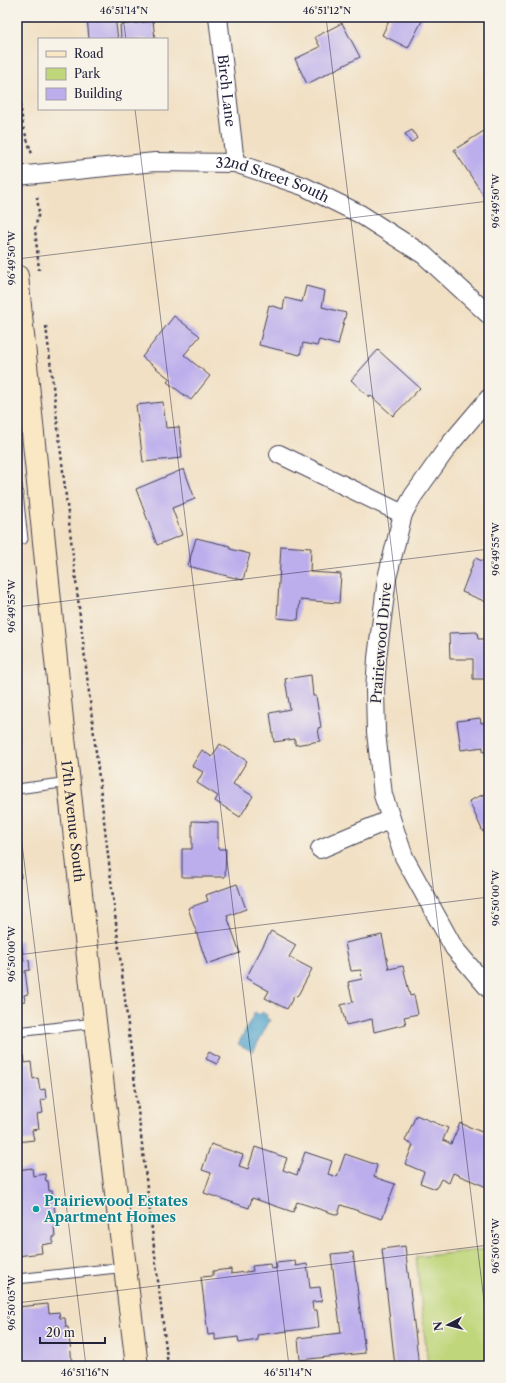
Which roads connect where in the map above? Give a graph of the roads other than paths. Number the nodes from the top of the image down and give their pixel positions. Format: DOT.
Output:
graph roads {
  1 [pos="218,17"];
  2 [pos="235,164"];
  3 [pos="17,176"];
  4 [pos="17,276"];
  5 [pos="489,315"];
  6 [pos="489,398"];
  7 [pos="279,454"];
  8 [pos="17,485"];
  9 [pos="403,514"];
  10 [pos="30,538"];
  11 [pos="69,782"];
  12 [pos="17,789"];
  13 [pos="392,819"];
  14 [pos="320,849"];
  15 [pos="489,989"];
  16 [pos="95,1023"];
  17 [pos="17,1032"];
  18 [pos="126,1267"];
  19 [pos="17,1279"];
  20 [pos="137,1366"];
  1 -- 2 [label="street, Birch Lane"];
  2 -- 3 [label="street, 32nd Street South"];
  2 -- 5 [label="street, 32nd Street South"];
  4 -- 10 [label="street, 17th Avenue South"];
  6 -- 9 [label="street, Prairiewood Drive"];
  7 -- 9 [label="street"];
  8 -- 10 [label="lane"];
  9 -- 13 [label="street, Prairiewood Drive"];
  10 -- 11 [label="street, 17th Avenue South"];
  11 -- 12 [label="lane"];
  11 -- 16 [label="street, 17th Avenue South"];
  13 -- 14 [label="street"];
  13 -- 15 [label="street, Prairiewood Drive"];
  16 -- 17 [label="lane"];
  16 -- 18 [label="street, 17th Avenue South"];
  18 -- 19 [label="lane"];
  18 -- 20 [label="street, 17th Avenue South"];
}
